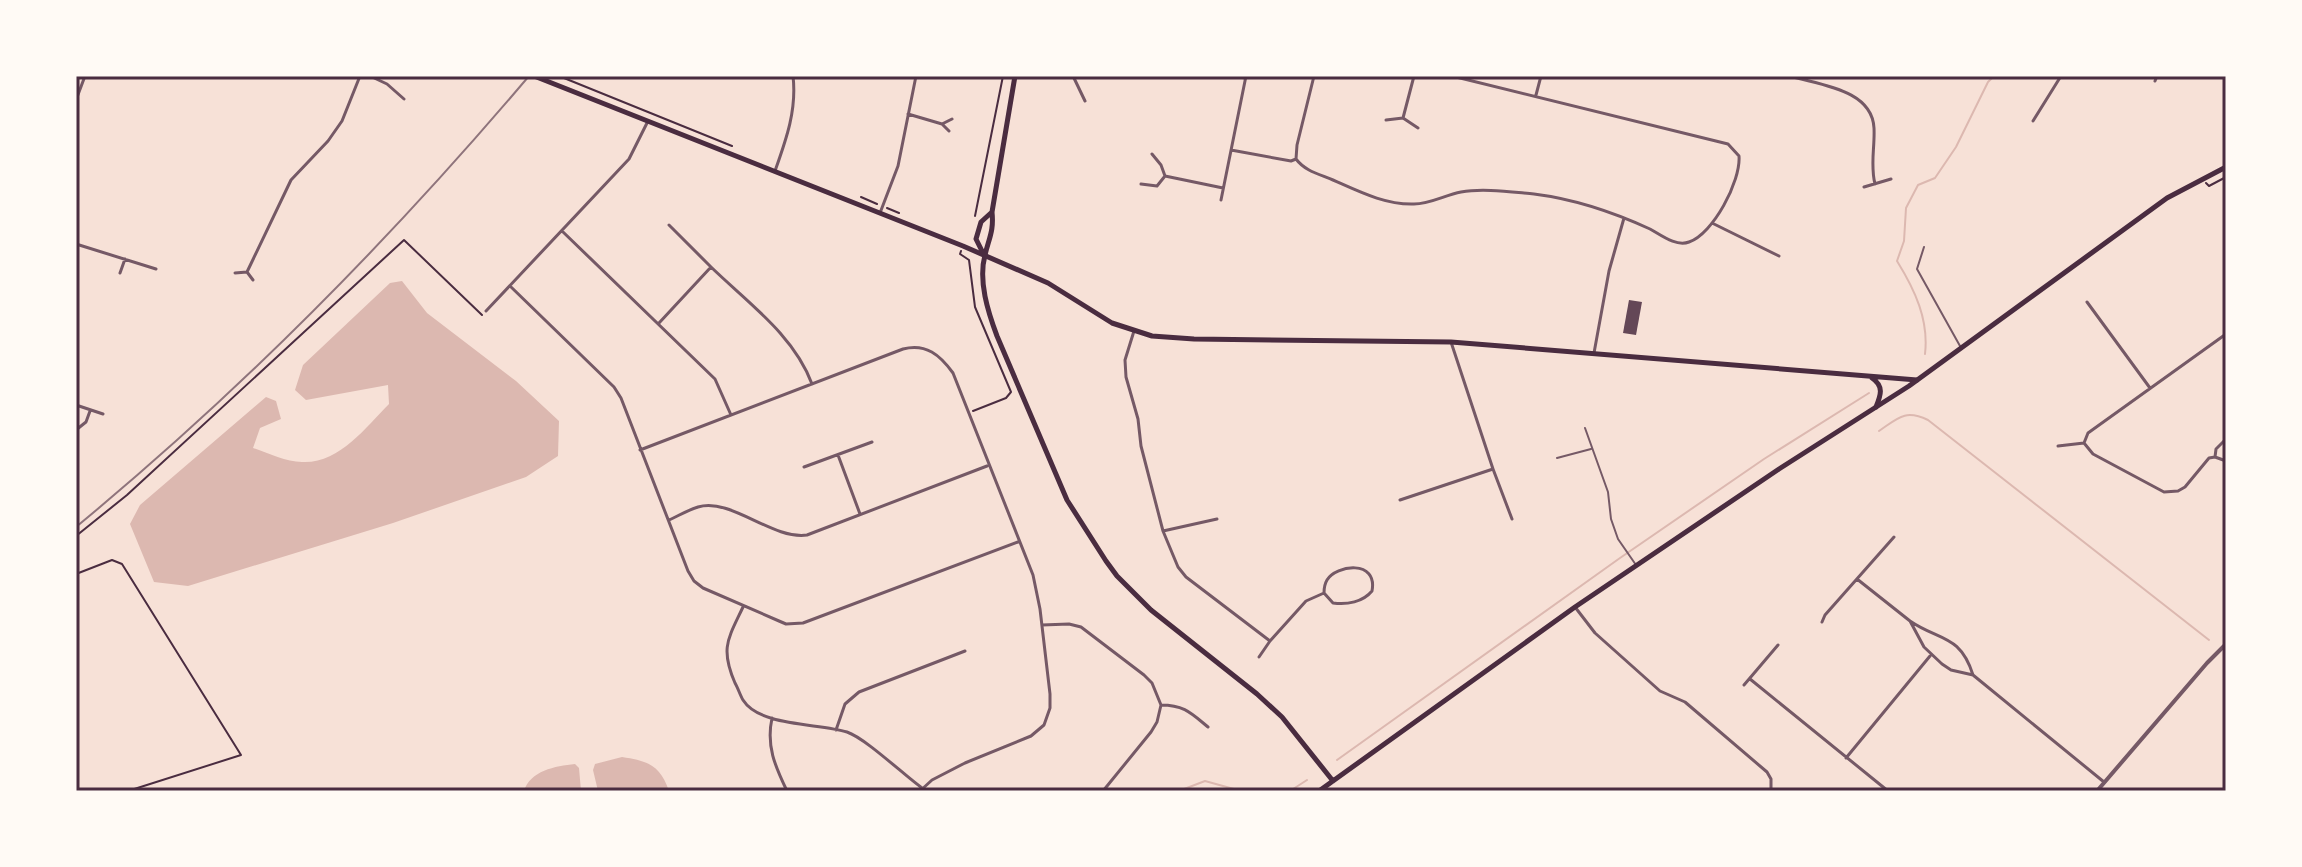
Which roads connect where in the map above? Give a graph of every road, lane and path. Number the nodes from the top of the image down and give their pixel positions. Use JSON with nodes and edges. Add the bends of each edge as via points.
{"nodes":[{"id":1,"x":85,"y":76,"type":"edge"},
{"id":2,"x":360,"y":76,"type":"edge"},
{"id":3,"x":370,"y":76,"type":"edge"},
{"id":4,"x":534,"y":76,"type":"edge"},
{"id":5,"x":559,"y":76,"type":"edge"},
{"id":6,"x":793,"y":76,"type":"edge"},
{"id":7,"x":916,"y":76,"type":"edge"},
{"id":8,"x":1003,"y":76,"type":"edge"},
{"id":9,"x":1015,"y":76,"type":"edge"},
{"id":10,"x":1073,"y":76,"type":"edge"},
{"id":11,"x":1235,"y":76,"type":"edge"},
{"id":12,"x":1314,"y":76,"type":"edge"},
{"id":13,"x":1414,"y":76,"type":"edge"},
{"id":14,"x":1452,"y":76,"type":"edge"},
{"id":15,"x":1541,"y":76,"type":"edge"},
{"id":16,"x":1790,"y":76,"type":"edge"},
{"id":17,"x":2061,"y":76,"type":"edge"},
{"id":18,"x":2157,"y":76,"type":"edge"},
{"id":19,"x":1245,"y":77,"type":"edge"},
{"id":20,"x":2155,"y":81,"type":"dead end"},
{"id":21,"x":1536,"y":95,"type":"junction"},
{"id":22,"x":404,"y":99,"type":"dead end"},
{"id":23,"x":76,"y":100,"type":"edge"},
{"id":24,"x":1085,"y":101,"type":"dead end"},
{"id":25,"x":908,"y":114,"type":"junction"},
{"id":26,"x":1403,"y":118,"type":"junction"},
{"id":27,"x":952,"y":119,"type":"dead end"},
{"id":28,"x":1386,"y":120,"type":"dead end"},
{"id":29,"x":648,"y":121,"type":"junction"},
{"id":30,"x":2033,"y":121,"type":"dead end"},
{"id":31,"x":942,"y":124,"type":"junction"},
{"id":32,"x":1418,"y":128,"type":"dead end"},
{"id":33,"x":949,"y":131,"type":"dead end"},
{"id":34,"x":730,"y":146,"type":"dead end"},
{"id":35,"x":1231,"y":150,"type":"junction"},
{"id":36,"x":1152,"y":154,"type":"dead end"},
{"id":37,"x":1296,"y":159,"type":"junction"},
{"id":38,"x":2226,"y":167,"type":"edge"},
{"id":39,"x":775,"y":171,"type":"junction"},
{"id":40,"x":1165,"y":176,"type":"junction"},
{"id":41,"x":2226,"y":177,"type":"edge"},
{"id":42,"x":1891,"y":179,"type":"dead end"},
{"id":43,"x":1141,"y":184,"type":"dead end"},
{"id":44,"x":1875,"y":184,"type":"junction"},
{"id":45,"x":2209,"y":186,"type":"dead end"},
{"id":46,"x":1864,"y":187,"type":"dead end"},
{"id":47,"x":1223,"y":188,"type":"junction"},
{"id":48,"x":1221,"y":200,"type":"dead end"},
{"id":49,"x":992,"y":212,"type":"junction"},
{"id":50,"x":880,"y":213,"type":"junction"},
{"id":51,"x":1624,"y":218,"type":"junction"},
{"id":52,"x":1712,"y":223,"type":"junction"},
{"id":53,"x":669,"y":225,"type":"dead end"},
{"id":54,"x":974,"y":225,"type":"dead end"},
{"id":55,"x":562,"y":231,"type":"junction"},
{"id":56,"x":76,"y":244,"type":"edge"},
{"id":57,"x":1924,"y":247,"type":"dead end"},
{"id":58,"x":984,"y":256,"type":"junction"},
{"id":59,"x":1779,"y":256,"type":"dead end"},
{"id":60,"x":125,"y":259,"type":"junction"},
{"id":61,"x":711,"y":267,"type":"junction"},
{"id":62,"x":156,"y":269,"type":"dead end"},
{"id":63,"x":247,"y":272,"type":"junction"},
{"id":64,"x":120,"y":273,"type":"dead end"},
{"id":65,"x":235,"y":273,"type":"dead end"},
{"id":66,"x":253,"y":280,"type":"dead end"},
{"id":67,"x":510,"y":286,"type":"junction"},
{"id":68,"x":2087,"y":302,"type":"dead end"},
{"id":69,"x":486,"y":311,"type":"joint"},
{"id":70,"x":659,"y":323,"type":"junction"},
{"id":71,"x":1134,"y":331,"type":"junction"},
{"id":72,"x":2226,"y":334,"type":"edge"},
{"id":73,"x":1451,"y":342,"type":"junction"},
{"id":74,"x":1961,"y":348,"type":"junction"},
{"id":75,"x":1594,"y":353,"type":"junction"},
{"id":76,"x":1869,"y":376,"type":"junction"},
{"id":77,"x":1917,"y":380,"type":"junction"},
{"id":78,"x":812,"y":384,"type":"junction"},
{"id":79,"x":2150,"y":388,"type":"junction"},
{"id":80,"x":1010,"y":395,"type":"dead end"},
{"id":81,"x":76,"y":405,"type":"edge"},
{"id":82,"x":1876,"y":408,"type":"junction"},
{"id":83,"x":90,"y":410,"type":"junction"},
{"id":84,"x":968,"y":413,"type":"junction"},
{"id":85,"x":103,"y":414,"type":"dead end"},
{"id":86,"x":731,"y":415,"type":"junction"},
{"id":87,"x":1585,"y":428,"type":"dead end"},
{"id":88,"x":76,"y":430,"type":"edge"},
{"id":89,"x":2226,"y":439,"type":"edge"},
{"id":90,"x":872,"y":442,"type":"dead end"},
{"id":91,"x":2084,"y":443,"type":"junction"},
{"id":92,"x":2058,"y":446,"type":"dead end"},
{"id":93,"x":1593,"y":449,"type":"junction"},
{"id":94,"x":640,"y":450,"type":"junction"},
{"id":95,"x":838,"y":455,"type":"junction"},
{"id":96,"x":2215,"y":457,"type":"junction"},
{"id":97,"x":1557,"y":458,"type":"dead end"},
{"id":98,"x":2226,"y":461,"type":"edge"},
{"id":99,"x":989,"y":465,"type":"junction"},
{"id":100,"x":804,"y":467,"type":"dead end"},
{"id":101,"x":1493,"y":469,"type":"junction"},
{"id":102,"x":1400,"y":500,"type":"dead end"},
{"id":103,"x":860,"y":514,"type":"junction"},
{"id":104,"x":1217,"y":519,"type":"dead end"},
{"id":105,"x":1512,"y":519,"type":"dead end"},
{"id":106,"x":669,"y":520,"type":"junction"},
{"id":107,"x":1163,"y":531,"type":"junction"},
{"id":108,"x":76,"y":536,"type":"edge"},
{"id":109,"x":1894,"y":537,"type":"dead end"},
{"id":110,"x":1019,"y":542,"type":"junction"},
{"id":111,"x":1636,"y":566,"type":"junction"},
{"id":112,"x":76,"y":574,"type":"edge"},
{"id":113,"x":1857,"y":579,"type":"junction"},
{"id":114,"x":1324,"y":593,"type":"junction"},
{"id":115,"x":743,"y":606,"type":"junction"},
{"id":116,"x":1575,"y":607,"type":"junction"},
{"id":117,"x":1910,"y":621,"type":"junction"},
{"id":118,"x":1822,"y":622,"type":"dead end"},
{"id":119,"x":1042,"y":625,"type":"junction"},
{"id":120,"x":1270,"y":641,"type":"junction"},
{"id":121,"x":2226,"y":644,"type":"edge"},
{"id":122,"x":1778,"y":645,"type":"dead end"},
{"id":123,"x":965,"y":651,"type":"dead end"},
{"id":124,"x":1931,"y":655,"type":"junction"},
{"id":125,"x":1259,"y":657,"type":"dead end"},
{"id":126,"x":1973,"y":675,"type":"junction"},
{"id":127,"x":1750,"y":679,"type":"junction"},
{"id":128,"x":1744,"y":685,"type":"dead end"},
{"id":129,"x":1161,"y":705,"type":"junction"},
{"id":130,"x":772,"y":718,"type":"junction"},
{"id":131,"x":1208,"y":727,"type":"dead end"},
{"id":132,"x":836,"y":730,"type":"junction"},
{"id":133,"x":1846,"y":758,"type":"junction"},
{"id":134,"x":1333,"y":781,"type":"junction"},
{"id":135,"x":2105,"y":783,"type":"junction"},
{"id":136,"x":921,"y":790,"type":"edge"},
{"id":137,"x":128,"y":791,"type":"edge"},
{"id":138,"x":787,"y":791,"type":"edge"},
{"id":139,"x":1103,"y":791,"type":"edge"},
{"id":140,"x":1319,"y":791,"type":"edge"},
{"id":141,"x":1771,"y":791,"type":"edge"},
{"id":142,"x":1888,"y":791,"type":"edge"},
{"id":143,"x":2097,"y":791,"type":"edge"}],
"edges":[{"from":1,"to":23,"type":"street"},
{"from":2,"to":63,"type":"street","via":[[342,121],[291,180]]},
{"from":3,"to":22,"type":"street"},
{"from":4,"to":29,"type":"main road"},
{"from":5,"to":34,"type":"path"},
{"from":6,"to":39,"type":"street","via":[[790,126]]},
{"from":7,"to":25,"type":"street"},
{"from":8,"to":54,"type":"path"},
{"from":9,"to":49,"type":"main road"},
{"from":10,"to":24,"type":"street"},
{"from":11,"to":19,"type":"street"},
{"from":12,"to":37,"type":"street"},
{"from":13,"to":26,"type":"street"},
{"from":14,"to":21,"type":"street"},
{"from":15,"to":21,"type":"street"},
{"from":16,"to":44,"type":"street","via":[[1864,103],[1874,125]]},
{"from":17,"to":30,"type":"street"},
{"from":18,"to":20,"type":"street"},
{"from":19,"to":35,"type":"street"},
{"from":21,"to":52,"type":"street","via":[[1734,148],[1738,171]]},
{"from":25,"to":31,"type":"street"},
{"from":25,"to":50,"type":"street","via":[[898,166]]},
{"from":26,"to":28,"type":"street"},
{"from":26,"to":32,"type":"street"},
{"from":27,"to":31,"type":"street"},
{"from":29,"to":39,"type":"main road"},
{"from":29,"to":55,"type":"street","via":[[629,159]]},
{"from":31,"to":33,"type":"street"},
{"from":35,"to":37,"type":"street"},
{"from":35,"to":47,"type":"street"},
{"from":36,"to":40,"type":"street"},
{"from":37,"to":51,"type":"street","via":[[1306,169],[1397,203],[1481,190],[1558,198]]},
{"from":38,"to":74,"type":"main road","via":[[2167,198]]},
{"from":39,"to":50,"type":"main road"},
{"from":40,"to":43,"type":"street","via":[[1157,186]]},
{"from":40,"to":47,"type":"street"},
{"from":41,"to":45,"type":"path"},
{"from":42,"to":44,"type":"street"},
{"from":44,"to":46,"type":"street"},
{"from":47,"to":48,"type":"street"},
{"from":49,"to":58,"type":"main road","via":[[991,241]]},
{"from":49,"to":58,"type":"main road","via":[[981,222],[976,239]]},
{"from":50,"to":58,"type":"main road"},
{"from":51,"to":52,"type":"street","via":[[1679,243],[1692,241]]},
{"from":51,"to":75,"type":"street"},
{"from":52,"to":59,"type":"street"},
{"from":53,"to":61,"type":"street"},
{"from":55,"to":67,"type":"street"},
{"from":55,"to":70,"type":"street"},
{"from":56,"to":60,"type":"street"},
{"from":57,"to":74,"type":"lane","via":[[1917,269]]},
{"from":58,"to":71,"type":"main road","via":[[1048,283]]},
{"from":58,"to":134,"type":"main road","via":[[989,315],[1067,500],[1091,541],[1151,610],[1282,717]]},
{"from":60,"to":62,"type":"street"},
{"from":60,"to":64,"type":"street"},
{"from":61,"to":70,"type":"street"},
{"from":61,"to":78,"type":"street","via":[[786,340]]},
{"from":63,"to":65,"type":"street"},
{"from":63,"to":66,"type":"street"},
{"from":67,"to":69,"type":"street"},
{"from":67,"to":94,"type":"street","via":[[614,387]]},
{"from":68,"to":79,"type":"street"},
{"from":69,"to":108,"type":"path","via":[[481,316],[404,240]]},
{"from":70,"to":86,"type":"street","via":[[715,379]]},
{"from":71,"to":73,"type":"main road","via":[[1173,339]]},
{"from":71,"to":107,"type":"street","via":[[1126,377]]},
{"from":72,"to":79,"type":"street"},
{"from":73,"to":75,"type":"main road"},
{"from":73,"to":101,"type":"street"},
{"from":74,"to":77,"type":"main road"},
{"from":75,"to":76,"type":"main road"},
{"from":76,"to":77,"type":"main road"},
{"from":76,"to":82,"type":"main road","via":[[1881,390]]},
{"from":77,"to":82,"type":"main road"},
{"from":78,"to":84,"type":"street","via":[[921,347],[946,363]]},
{"from":78,"to":86,"type":"street"},
{"from":79,"to":91,"type":"street","via":[[2088,433]]},
{"from":80,"to":84,"type":"path"},
{"from":81,"to":83,"type":"street"},
{"from":82,"to":111,"type":"main road"},
{"from":83,"to":85,"type":"street"},
{"from":83,"to":88,"type":"street"},
{"from":84,"to":99,"type":"street"},
{"from":86,"to":94,"type":"street"},
{"from":87,"to":93,"type":"lane"},
{"from":89,"to":96,"type":"street"},
{"from":90,"to":95,"type":"street"},
{"from":91,"to":92,"type":"street"},
{"from":91,"to":96,"type":"street","via":[[2093,454],[2171,493],[2185,487]]},
{"from":93,"to":97,"type":"lane"},
{"from":93,"to":111,"type":"lane","via":[[1618,539]]},
{"from":94,"to":106,"type":"street"},
{"from":95,"to":100,"type":"street"},
{"from":95,"to":103,"type":"street"},
{"from":96,"to":98,"type":"street"},
{"from":99,"to":103,"type":"street"},
{"from":99,"to":110,"type":"street"},
{"from":101,"to":102,"type":"street"},
{"from":101,"to":105,"type":"street"},
{"from":103,"to":106,"type":"street","via":[[800,536],[717,506],[698,507]]},
{"from":104,"to":107,"type":"street"},
{"from":106,"to":115,"type":"street","via":[[694,581]]},
{"from":107,"to":120,"type":"street","via":[[1186,577]]},
{"from":109,"to":113,"type":"street"},
{"from":110,"to":115,"type":"street","via":[[803,623],[786,624]]},
{"from":110,"to":119,"type":"street","via":[[1033,575]]},
{"from":111,"to":116,"type":"main road"},
{"from":112,"to":137,"type":"path","via":[[112,560],[122,564],[241,755]]},
{"from":113,"to":117,"type":"street"},
{"from":113,"to":118,"type":"street"},
{"from":114,"to":114,"type":"street","via":[[1330,576],[1342,571],[1362,569],[1372,578],[1372,591],[1363,599],[1343,605]]},
{"from":114,"to":120,"type":"street","via":[[1306,601]]},
{"from":115,"to":130,"type":"street","via":[[727,643],[727,663],[744,701]]},
{"from":116,"to":134,"type":"main road"},
{"from":116,"to":141,"type":"street","via":[[1595,633],[1660,691],[1685,702],[1767,772]]},
{"from":117,"to":124,"type":"street"},
{"from":117,"to":126,"type":"street","via":[[1952,642],[1967,658]]},
{"from":119,"to":129,"type":"street","via":[[1069,624],[1090,632],[1152,683]]},
{"from":119,"to":136,"type":"street","via":[[1050,694],[1044,725]]},
{"from":120,"to":125,"type":"street"},
{"from":121,"to":135,"type":"street"},
{"from":122,"to":127,"type":"street"},
{"from":123,"to":132,"type":"street","via":[[859,692],[845,704]]},
{"from":124,"to":126,"type":"street","via":[[1951,670]]},
{"from":124,"to":133,"type":"street"},
{"from":126,"to":135,"type":"street"},
{"from":127,"to":128,"type":"street"},
{"from":127,"to":133,"type":"street"},
{"from":129,"to":131,"type":"street","via":[[1180,706]]},
{"from":129,"to":139,"type":"street","via":[[1151,732]]},
{"from":130,"to":132,"type":"street"},
{"from":130,"to":138,"type":"street","via":[[770,750]]},
{"from":132,"to":136,"type":"street","via":[[857,737]]},
{"from":133,"to":142,"type":"street"},
{"from":134,"to":140,"type":"main road"},
{"from":135,"to":143,"type":"street"}]}
